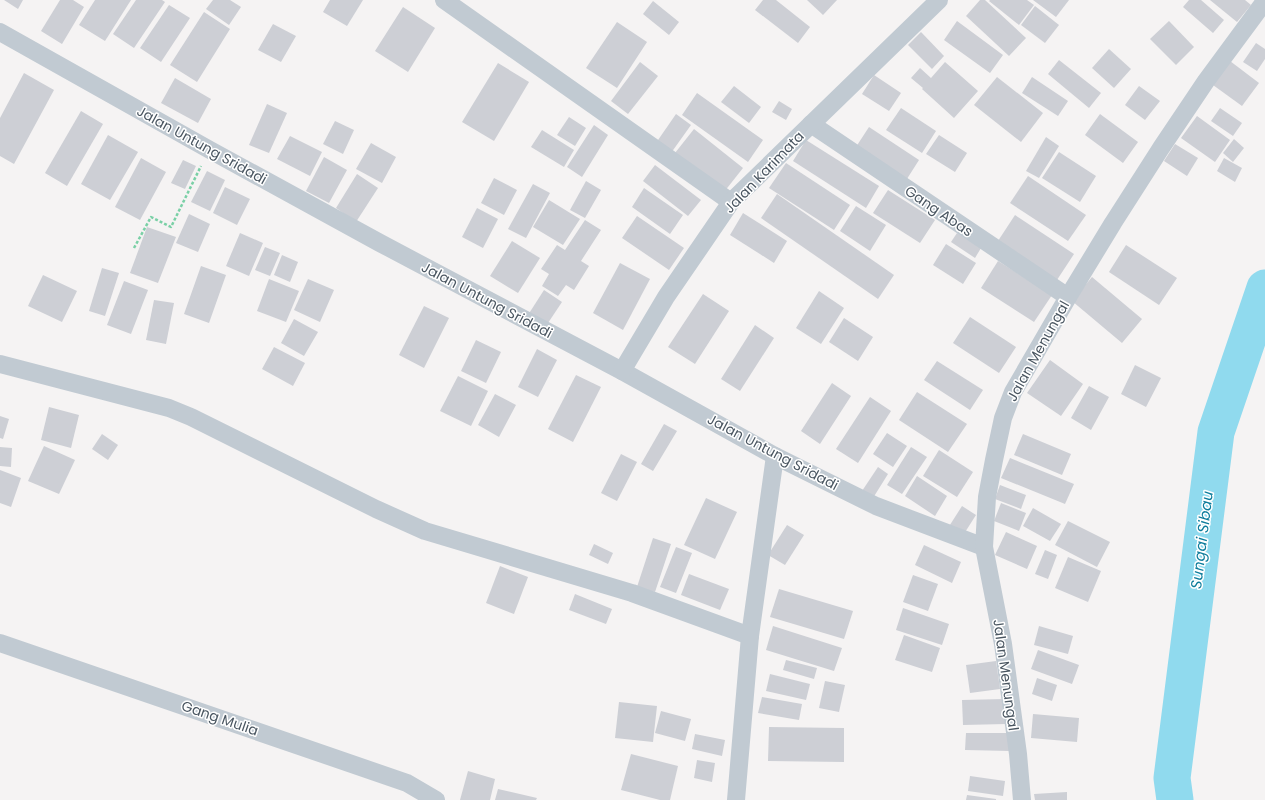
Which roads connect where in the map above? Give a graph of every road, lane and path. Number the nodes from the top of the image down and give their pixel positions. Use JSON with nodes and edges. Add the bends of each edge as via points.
{"nodes":[{"id":1,"x":444,"y":0,"type":"edge"},
{"id":2,"x":939,"y":0,"type":"edge"},
{"id":3,"x":1265,"y":1,"type":"edge"},
{"id":4,"x":0,"y":32,"type":"edge"},
{"id":5,"x":811,"y":124,"type":"junction"},
{"id":6,"x":210,"y":150,"type":"junction"},
{"id":7,"x":731,"y":202,"type":"junction"},
{"id":8,"x":134,"y":248,"type":"dead end"},
{"id":9,"x":1068,"y":297,"type":"junction"},
{"id":10,"x":0,"y":364,"type":"edge"},
{"id":11,"x":622,"y":371,"type":"junction"},
{"id":12,"x":775,"y":456,"type":"junction"},
{"id":13,"x":984,"y":547,"type":"junction"},
{"id":14,"x":750,"y":636,"type":"junction"},
{"id":15,"x":0,"y":643,"type":"edge"},
{"id":16,"x":436,"y":800,"type":"edge"},
{"id":17,"x":736,"y":800,"type":"edge"},
{"id":18,"x":1022,"y":800,"type":"edge"}],
"edges":[{"from":1,"to":7,"type":"street"},
{"from":2,"to":5,"type":"street","name":"Jalan Karimata"},
{"from":3,"to":9,"type":"street","name":"Jalan Menungal","via":[[1206,81],[1157,154]]},
{"from":4,"to":6,"type":"street","name":"Jalan Untung Sridadi"},
{"from":5,"to":7,"type":"street","name":"Jalan Karimata"},
{"from":5,"to":9,"type":"street","name":"Gang Abas"},
{"from":6,"to":8,"type":"path","via":[[171,227],[151,217]]},
{"from":6,"to":11,"type":"street","name":"Jalan Untung Sridadi"},
{"from":7,"to":11,"type":"street","name":"Jalan Karimata","via":[[666,297]]},
{"from":9,"to":13,"type":"street","name":"Jalan Menungal","via":[[1013,392],[1003,418],[987,497]]},
{"from":10,"to":14,"type":"street","via":[[169,408],[425,531],[632,593]]},
{"from":11,"to":12,"type":"street","name":"Jalan Untung Sridadi"},
{"from":12,"to":13,"type":"street","name":"Jalan Untung Sridadi","via":[[876,506]]},
{"from":12,"to":14,"type":"street"},
{"from":13,"to":18,"type":"street","name":"Jalan Menungal","via":[[1003,644]]},
{"from":14,"to":17,"type":"street"},
{"from":15,"to":16,"type":"street","name":"Gang Mulia","via":[[407,783]]}]}
